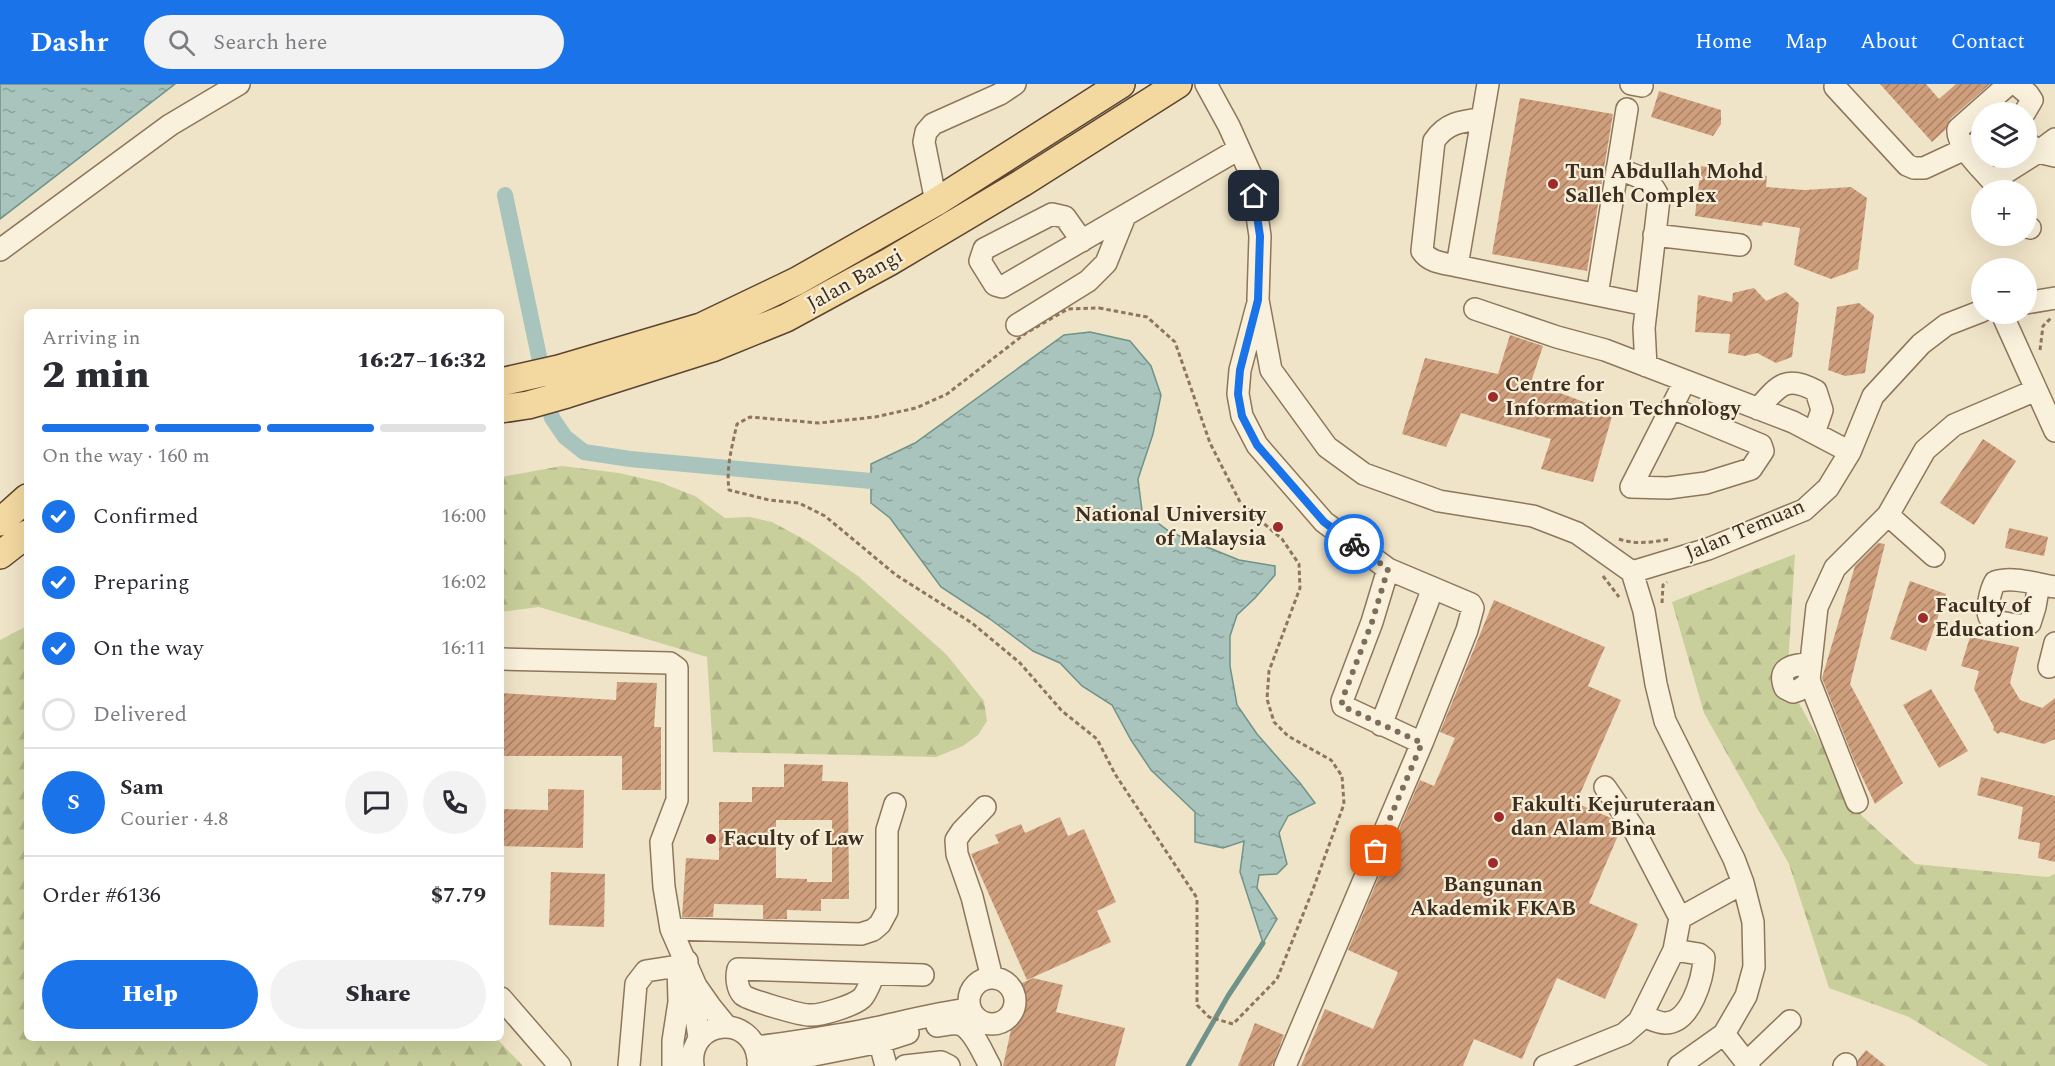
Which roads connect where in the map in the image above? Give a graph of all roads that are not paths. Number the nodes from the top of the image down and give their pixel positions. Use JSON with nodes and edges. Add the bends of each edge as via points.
{"nodes":[{"id":1,"x":239,"y":84,"type":"edge"},
{"id":2,"x":1121,"y":84,"type":"edge"},
{"id":3,"x":1178,"y":84,"type":"edge"},
{"id":4,"x":1206,"y":84,"type":"edge"},
{"id":5,"x":1488,"y":84,"type":"edge"},
{"id":6,"x":2009,"y":84,"type":"edge"},
{"id":7,"x":2016,"y":84,"type":"edge"},
{"id":8,"x":1004,"y":87,"type":"edge"},
{"id":9,"x":1835,"y":87,"type":"dead end"},
{"id":10,"x":1989,"y":102,"type":"edge"},
{"id":11,"x":2031,"y":102,"type":"edge"},
{"id":12,"x":1627,"y":109,"type":"dead end"},
{"id":13,"x":1971,"y":118,"type":"edge"},
{"id":14,"x":1482,"y":119,"type":"junction"},
{"id":15,"x":1971,"y":144,"type":"edge"},
{"id":16,"x":1971,"y":146,"type":"edge"},
{"id":17,"x":2044,"y":147,"type":"edge"},
{"id":18,"x":1239,"y":149,"type":"junction"},
{"id":19,"x":1617,"y":169,"type":"junction"},
{"id":20,"x":2001,"y":180,"type":"edge"},
{"id":21,"x":936,"y":202,"type":"junction"},
{"id":22,"x":1125,"y":216,"type":"junction"},
{"id":23,"x":1654,"y":235,"type":"junction"},
{"id":24,"x":1082,"y":241,"type":"dead end"},
{"id":25,"x":1740,"y":245,"type":"dead end"},
{"id":26,"x":0,"y":250,"type":"edge"},
{"id":27,"x":1457,"y":266,"type":"junction"},
{"id":28,"x":1597,"y":295,"type":"junction"},
{"id":29,"x":2055,"y":298,"type":"edge"},
{"id":30,"x":1258,"y":300,"type":"junction"},
{"id":31,"x":2037,"y":301,"type":"edge"},
{"id":32,"x":1646,"y":305,"type":"junction"},
{"id":33,"x":1475,"y":309,"type":"dead end"},
{"id":34,"x":1971,"y":315,"type":"edge"},
{"id":35,"x":2006,"y":324,"type":"edge"},
{"id":36,"x":1017,"y":325,"type":"dead end"},
{"id":37,"x":1646,"y":366,"type":"junction"},
{"id":38,"x":513,"y":380,"type":"edge"},
{"id":39,"x":563,"y":381,"type":"junction"},
{"id":40,"x":1685,"y":381,"type":"junction"},
{"id":41,"x":2036,"y":390,"type":"junction"},
{"id":42,"x":1672,"y":408,"type":"junction"},
{"id":43,"x":504,"y":409,"type":"edge"},
{"id":44,"x":1758,"y":409,"type":"junction"},
{"id":45,"x":2055,"y":431,"type":"edge"},
{"id":46,"x":1814,"y":433,"type":"junction"},
{"id":47,"x":1850,"y":452,"type":"junction"},
{"id":48,"x":24,"y":501,"type":"edge"},
{"id":49,"x":1888,"y":515,"type":"junction"},
{"id":50,"x":0,"y":522,"type":"edge"},
{"id":51,"x":24,"y":536,"type":"edge"},
{"id":52,"x":0,"y":555,"type":"edge"},
{"id":53,"x":1934,"y":556,"type":"dead end"},
{"id":54,"x":1388,"y":569,"type":"junction"},
{"id":55,"x":1632,"y":572,"type":"junction"},
{"id":56,"x":1433,"y":588,"type":"junction"},
{"id":57,"x":2055,"y":643,"type":"edge"},
{"id":58,"x":504,"y":660,"type":"edge"},
{"id":59,"x":2049,"y":667,"type":"dead end"},
{"id":60,"x":1381,"y":725,"type":"junction"},
{"id":61,"x":1422,"y":743,"type":"junction"},
{"id":62,"x":1605,"y":787,"type":"dead end"},
{"id":63,"x":1857,"y":802,"type":"dead end"},
{"id":64,"x":895,"y":804,"type":"dead end"},
{"id":65,"x":985,"y":807,"type":"dead end"},
{"id":66,"x":1743,"y":884,"type":"junction"},
{"id":67,"x":1680,"y":918,"type":"junction"},
{"id":68,"x":671,"y":928,"type":"junction"},
{"id":69,"x":1674,"y":950,"type":"junction"},
{"id":70,"x":682,"y":963,"type":"junction"},
{"id":71,"x":874,"y":974,"type":"junction"},
{"id":72,"x":923,"y":975,"type":"dead end"},
{"id":73,"x":992,"y":978,"type":"junction"},
{"id":74,"x":696,"y":986,"type":"junction"},
{"id":75,"x":504,"y":1001,"type":"edge"},
{"id":76,"x":970,"y":1009,"type":"junction"},
{"id":77,"x":810,"y":1015,"type":"junction"},
{"id":78,"x":1642,"y":1016,"type":"junction"},
{"id":79,"x":936,"y":1019,"type":"junction"},
{"id":80,"x":1790,"y":1021,"type":"dead end"},
{"id":81,"x":992,"y":1024,"type":"junction"},
{"id":82,"x":727,"y":1027,"type":"junction"},
{"id":83,"x":1724,"y":1034,"type":"junction"},
{"id":84,"x":878,"y":1035,"type":"junction"},
{"id":85,"x":699,"y":1038,"type":"junction"},
{"id":86,"x":813,"y":1047,"type":"junction"},
{"id":87,"x":757,"y":1058,"type":"edge"},
{"id":88,"x":1748,"y":1065,"type":"edge"},
{"id":89,"x":560,"y":1066,"type":"edge"},
{"id":90,"x":629,"y":1066,"type":"edge"},
{"id":91,"x":673,"y":1066,"type":"edge"},
{"id":92,"x":693,"y":1066,"type":"edge"},
{"id":93,"x":886,"y":1066,"type":"edge"},
{"id":94,"x":905,"y":1066,"type":"edge"},
{"id":95,"x":949,"y":1066,"type":"edge"},
{"id":96,"x":990,"y":1066,"type":"edge"},
{"id":97,"x":1284,"y":1066,"type":"edge"},
{"id":98,"x":1545,"y":1066,"type":"edge"},
{"id":99,"x":1679,"y":1066,"type":"edge"}],
"edges":[{"from":1,"to":26,"type":"street","via":[[170,125]]},
{"from":2,"to":21,"type":"main road","name":"Jalan Bangi"},
{"from":3,"to":39,"type":"main road","name":"Jalan Bangi","via":[[1022,183],[786,318],[712,348]]},
{"from":4,"to":18,"type":"street"},
{"from":5,"to":14,"type":"street"},
{"from":6,"to":10,"type":"street"},
{"from":7,"to":11,"type":"street"},
{"from":8,"to":21,"type":"street","via":[[933,124],[926,132],[924,142]]},
{"from":9,"to":16,"type":"street","via":[[1907,165],[1924,168]]},
{"from":12,"to":19,"type":"street"},
{"from":13,"to":15,"type":"street","via":[[1957,133]]},
{"from":14,"to":27,"type":"street"},
{"from":14,"to":27,"type":"street","via":[[1449,125],[1434,141],[1422,251],[1433,261]]},
{"from":17,"to":20,"type":"street"},
{"from":18,"to":22,"type":"street"},
{"from":18,"to":30,"type":"street","via":[[1251,175],[1260,236]]},
{"from":19,"to":23,"type":"street","via":[[1640,177],[1657,192]]},
{"from":19,"to":28,"type":"street"},
{"from":21,"to":39,"type":"main road","name":"Jalan Bangi","via":[[797,281],[701,327]]},
{"from":22,"to":24,"type":"street"},
{"from":22,"to":36,"type":"street","via":[[1106,263],[1088,281]]},
{"from":23,"to":25,"type":"street"},
{"from":23,"to":32,"type":"street"},
{"from":27,"to":28,"type":"street"},
{"from":28,"to":32,"type":"street"},
{"from":29,"to":31,"type":"street"},
{"from":30,"to":54,"type":"street","via":[[1240,370],[1238,394],[1242,416],[1257,445],[1324,522]]},
{"from":30,"to":55,"type":"street","via":[[1271,370],[1327,447],[1364,474],[1439,501],[1533,516],[1577,533]]},
{"from":32,"to":37,"type":"street"},
{"from":33,"to":37,"type":"street"},
{"from":34,"to":47,"type":"street","name":"Jalan Temuan","via":[[1947,325],[1921,344],[1873,396]]},
{"from":35,"to":41,"type":"street"},
{"from":37,"to":40,"type":"street"},
{"from":38,"to":39,"type":"main road","name":"Jalan Bangi"},
{"from":39,"to":43,"type":"main road","name":"Jalan Bangi","via":[[528,405]]},
{"from":40,"to":42,"type":"street"},
{"from":40,"to":44,"type":"street"},
{"from":41,"to":45,"type":"street"},
{"from":41,"to":49,"type":"street","via":[[1954,425],[1925,450]]},
{"from":42,"to":42,"type":"street","via":[[1631,487],[1706,483],[1750,469],[1763,451],[1761,445]]},
{"from":44,"to":46,"type":"street"},
{"from":44,"to":46,"type":"street","via":[[1782,385],[1800,382],[1816,390],[1822,410]]},
{"from":46,"to":47,"type":"street"},
{"from":47,"to":55,"type":"street","name":"Jalan Temuan","via":[[1828,488],[1804,510],[1708,549]]},
{"from":48,"to":50,"type":"main road"},
{"from":49,"to":53,"type":"street"},
{"from":49,"to":63,"type":"street","via":[[1835,568],[1817,607],[1810,673]]},
{"from":51,"to":52,"type":"main road"},
{"from":54,"to":56,"type":"street"},
{"from":54,"to":60,"type":"street","via":[[1342,700],[1346,709]]},
{"from":55,"to":66,"type":"street","via":[[1644,611],[1665,721]]},
{"from":56,"to":60,"type":"street"},
{"from":56,"to":61,"type":"street","via":[[1471,604],[1472,613]]},
{"from":57,"to":59,"type":"street"},
{"from":58,"to":68,"type":"street","via":[[670,663],[677,668],[677,800],[660,842]]},
{"from":60,"to":61,"type":"street"},
{"from":61,"to":97,"type":"street"},
{"from":62,"to":67,"type":"street","via":[[1632,826]]},
{"from":64,"to":68,"type":"street","via":[[887,830],[887,911],[873,930],[861,934]]},
{"from":65,"to":73,"type":"street","via":[[956,840]]},
{"from":66,"to":67,"type":"street"},
{"from":66,"to":83,"type":"street","via":[[1753,922],[1754,967],[1746,996]]},
{"from":67,"to":69,"type":"street"},
{"from":68,"to":70,"type":"street"},
{"from":69,"to":78,"type":"street"},
{"from":69,"to":78,"type":"street","via":[[1704,958],[1689,1009],[1665,1023]]},
{"from":70,"to":74,"type":"street"},
{"from":70,"to":90,"type":"street","via":[[646,971],[636,984]]},
{"from":70,"to":91,"type":"street"},
{"from":71,"to":72,"type":"street"},
{"from":71,"to":77,"type":"street","via":[[863,998],[846,1007]]},
{"from":71,"to":77,"type":"street","via":[[738,969],[737,984],[743,995]]},
{"from":73,"to":76,"type":"street","via":[[973,987]]},
{"from":73,"to":81,"type":"street","via":[[1004,981],[1012,989],[1015,1001],[1004,1021]]},
{"from":74,"to":82,"type":"street"},
{"from":74,"to":85,"type":"street"},
{"from":75,"to":89,"type":"street"},
{"from":76,"to":79,"type":"street"},
{"from":76,"to":81,"type":"street","via":[[979,1020]]},
{"from":77,"to":86,"type":"street"},
{"from":78,"to":98,"type":"street","via":[[1624,1034]]},
{"from":79,"to":84,"type":"street"},
{"from":79,"to":96,"type":"street","via":[[963,1026]]},
{"from":80,"to":88,"type":"street"},
{"from":81,"to":96,"type":"street"},
{"from":82,"to":85,"type":"street"},
{"from":82,"to":87,"type":"street","via":[[745,1034]]},
{"from":83,"to":88,"type":"street"},
{"from":83,"to":99,"type":"street"},
{"from":84,"to":86,"type":"street"},
{"from":84,"to":93,"type":"street"},
{"from":85,"to":92,"type":"street"},
{"from":86,"to":87,"type":"street"},
{"from":94,"to":95,"type":"street","via":[[941,1062]]}]}
